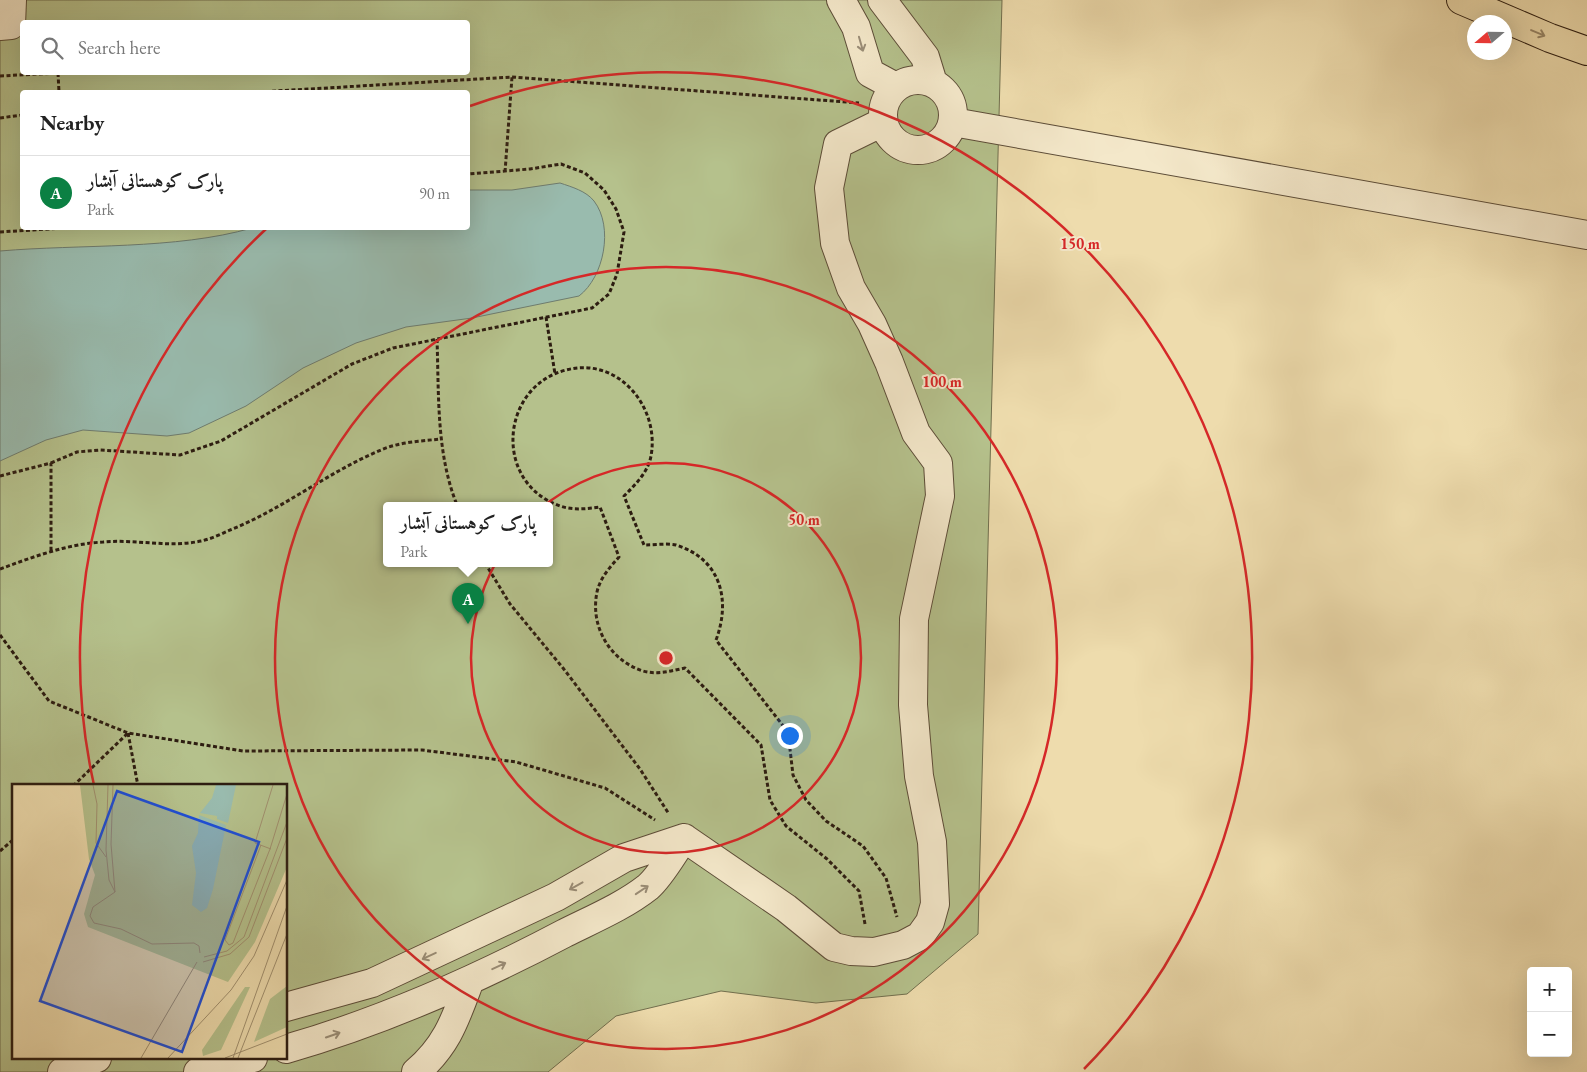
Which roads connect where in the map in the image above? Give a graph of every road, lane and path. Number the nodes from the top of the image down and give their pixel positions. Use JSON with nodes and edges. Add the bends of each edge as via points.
{"nodes":[{"id":1,"x":12,"y":0,"type":"edge"},
{"id":2,"x":841,"y":0,"type":"edge"},
{"id":3,"x":882,"y":0,"type":"edge"},
{"id":4,"x":1461,"y":0,"type":"edge"},
{"id":5,"x":0,"y":26,"type":"edge"},
{"id":6,"x":1587,"y":51,"type":"edge"},
{"id":7,"x":20,"y":75,"type":"edge"},
{"id":8,"x":58,"y":75,"type":"edge"},
{"id":9,"x":0,"y":76,"type":"edge"},
{"id":10,"x":512,"y":77,"type":"junction"},
{"id":11,"x":933,"y":83,"type":"junction"},
{"id":12,"x":59,"y":90,"type":"edge"},
{"id":13,"x":292,"y":90,"type":"edge"},
{"id":14,"x":887,"y":105,"type":"junction"},
{"id":15,"x":20,"y":115,"type":"edge"},
{"id":16,"x":0,"y":118,"type":"edge"},
{"id":17,"x":953,"y":122,"type":"junction"},
{"id":18,"x":505,"y":172,"type":"junction"},
{"id":19,"x":470,"y":174,"type":"edge"},
{"id":20,"x":32,"y":230,"type":"edge"},
{"id":21,"x":0,"y":232,"type":"edge"},
{"id":22,"x":1587,"y":235,"type":"edge"},
{"id":23,"x":546,"y":317,"type":"junction"},
{"id":24,"x":437,"y":339,"type":"junction"},
{"id":25,"x":555,"y":374,"type":"junction"},
{"id":26,"x":440,"y":439,"type":"junction"},
{"id":27,"x":50,"y":463,"type":"junction"},
{"id":28,"x":0,"y":476,"type":"edge"},
{"id":29,"x":456,"y":502,"type":"edge"},
{"id":30,"x":551,"y":502,"type":"edge"},
{"id":31,"x":553,"y":503,"type":"edge"},
{"id":32,"x":51,"y":551,"type":"junction"},
{"id":33,"x":487,"y":567,"type":"edge"},
{"id":34,"x":0,"y":569,"type":"edge"},
{"id":35,"x":0,"y":635,"type":"edge"},
{"id":36,"x":128,"y":733,"type":"junction"},
{"id":37,"x":75,"y":784,"type":"edge"},
{"id":38,"x":138,"y":784,"type":"edge"},
{"id":39,"x":684,"y":838,"type":"junction"},
{"id":40,"x":12,"y":841,"type":"edge"},
{"id":41,"x":0,"y":851,"type":"edge"},
{"id":42,"x":903,"y":945,"type":"junction"},
{"id":43,"x":874,"y":952,"type":"junction"},
{"id":44,"x":470,"y":980,"type":"junction"},
{"id":45,"x":372,"y":983,"type":"junction"},
{"id":46,"x":288,"y":1006,"type":"edge"},
{"id":47,"x":385,"y":1016,"type":"junction"},
{"id":48,"x":288,"y":1048,"type":"edge"},
{"id":49,"x":92,"y":1060,"type":"edge"},
{"id":50,"x":245,"y":1060,"type":"edge"},
{"id":51,"x":62,"y":1072,"type":"edge"},
{"id":52,"x":198,"y":1072,"type":"edge"},
{"id":53,"x":416,"y":1072,"type":"edge"}],
"edges":[{"from":1,"to":5,"type":"lane","via":[[11,25]]},
{"from":2,"to":14,"type":"lane","one_way":true,"via":[[856,27],[870,73]]},
{"from":3,"to":11,"type":"lane","via":[[925,56]]},
{"from":4,"to":6,"type":"highway","one_way":true},
{"from":7,"to":9,"type":"path"},
{"from":8,"to":12,"type":"path"},
{"from":10,"to":13,"type":"path"},
{"from":10,"to":14,"type":"path"},
{"from":10,"to":18,"type":"path"},
{"from":11,"to":14,"type":"lane","via":[[914,80]]},
{"from":11,"to":17,"type":"lane","via":[[949,99]]},
{"from":14,"to":17,"type":"lane","via":[[887,133],[906,149],[930,149],[949,134]]},
{"from":14,"to":42,"type":"lane","via":[[838,144],[829,188],[835,243],[851,288],[886,354],[916,433],[938,463],[940,496],[914,619],[912,705],[919,776],[932,842],[935,904],[930,922],[920,936]]},
{"from":15,"to":16,"type":"path"},
{"from":17,"to":22,"type":"lane"},
{"from":18,"to":19,"type":"path"},
{"from":18,"to":23,"type":"path","via":[[561,164],[585,173],[604,190],[616,209],[624,232],[617,274],[609,294],[592,308]]},
{"from":20,"to":21,"type":"path"},
{"from":23,"to":24,"type":"path"},
{"from":23,"to":25,"type":"path"},
{"from":24,"to":26,"type":"path"},
{"from":24,"to":27,"type":"path","via":[[393,348],[352,364],[221,441],[180,455],[100,450],[77,452]]},
{"from":25,"to":30,"type":"path","via":[[546,377],[529,392],[517,411],[512,433],[514,455],[522,476],[536,493]]},
{"from":25,"to":42,"type":"path","via":[[567,369],[591,368],[614,375],[634,390],[647,410],[653,433],[651,457],[641,479],[624,496],[644,545],[674,545],[692,552],[708,565],[724,601],[723,622],[716,640],[788,732],[793,775],[806,800],[826,820],[863,846],[886,878]]},
{"from":26,"to":29,"type":"path"},
{"from":26,"to":32,"type":"path","via":[[382,449],[248,523],[202,541],[155,545],[103,542]]},
{"from":27,"to":28,"type":"path"},
{"from":27,"to":32,"type":"path"},
{"from":31,"to":43,"type":"path","via":[[578,510],[600,508],[619,557],[605,572],[597,591],[595,611],[599,632],[610,649],[625,663],[644,671],[665,672],[684,668],[761,745],[770,800],[786,826],[828,859],[859,891],[864,924]]},
{"from":32,"to":34,"type":"path"},
{"from":33,"to":39,"type":"path","via":[[510,604],[640,769]]},
{"from":35,"to":36,"type":"path","via":[[49,701]]},
{"from":36,"to":37,"type":"path"},
{"from":36,"to":38,"type":"path"},
{"from":36,"to":39,"type":"path","via":[[243,751],[422,750],[516,762],[605,788]]},
{"from":39,"to":43,"type":"lane","via":[[786,908],[834,947]]},
{"from":44,"to":39,"type":"lane","one_way":true,"via":[[613,909],[649,886]]},
{"from":39,"to":45,"type":"lane","one_way":true,"via":[[624,858],[556,896]]},
{"from":40,"to":41,"type":"path"},
{"from":42,"to":43,"type":"lane"},
{"from":44,"to":47,"type":"lane","via":[[420,1004]]},
{"from":44,"to":53,"type":"lane","via":[[450,1033],[439,1050]]},
{"from":45,"to":46,"type":"lane"},
{"from":45,"to":47,"type":"lane"},
{"from":48,"to":47,"type":"lane","one_way":true},
{"from":49,"to":51,"type":"lane"},
{"from":50,"to":52,"type":"lane"}]}
